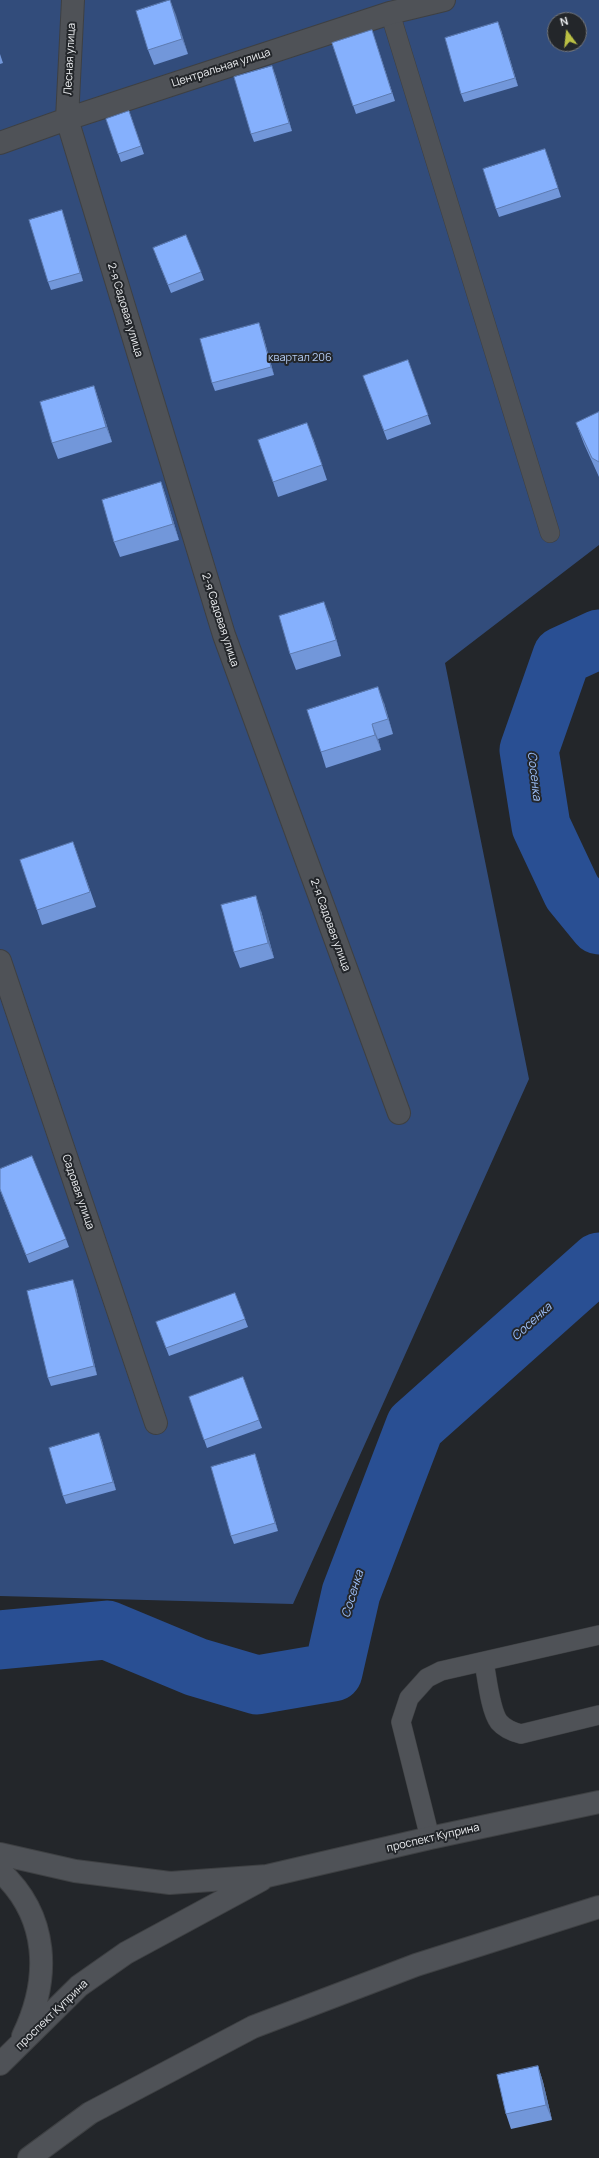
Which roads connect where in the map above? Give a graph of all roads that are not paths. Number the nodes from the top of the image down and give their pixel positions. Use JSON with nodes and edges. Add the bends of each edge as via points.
{"nodes":[{"id":1,"x":74,"y":0,"type":"edge"},
{"id":2,"x":444,"y":0,"type":"edge"},
{"id":3,"x":390,"y":13,"type":"junction"},
{"id":4,"x":67,"y":119,"type":"junction"},
{"id":5,"x":0,"y":143,"type":"edge"},
{"id":6,"x":550,"y":533,"type":"dead end"},
{"id":7,"x":0,"y":961,"type":"edge"},
{"id":8,"x":399,"y":1113,"type":"dead end"},
{"id":9,"x":156,"y":1423,"type":"dead end"},
{"id":10,"x":599,"y":1635,"type":"edge"},
{"id":11,"x":484,"y":1662,"type":"junction"},
{"id":12,"x":599,"y":1715,"type":"edge"},
{"id":13,"x":599,"y":1802,"type":"edge"},
{"id":14,"x":430,"y":1838,"type":"junction"},
{"id":15,"x":0,"y":1854,"type":"edge"},
{"id":16,"x":0,"y":1870,"type":"edge"},
{"id":17,"x":267,"y":1876,"type":"junction"},
{"id":18,"x":599,"y":1907,"type":"edge"},
{"id":19,"x":2,"y":2063,"type":"edge"},
{"id":20,"x":29,"y":2158,"type":"edge"}],
"edges":[{"from":1,"to":4,"type":"street","name":"Лесная улица"},
{"from":2,"to":3,"type":"street","name":"Центральная улица"},
{"from":3,"to":4,"type":"street","name":"Центральная улица"},
{"from":3,"to":6,"type":"lane"},
{"from":4,"to":5,"type":"street","name":"Центральная улица"},
{"from":4,"to":8,"type":"street","name":"2-я Садовая улица","via":[[224,635]]},
{"from":7,"to":9,"type":"street","name":"Садовая улица"},
{"from":10,"to":11,"type":"lane"},
{"from":11,"to":12,"type":"lane","via":[[492,1704],[499,1722],[509,1730],[521,1734]]},
{"from":11,"to":14,"type":"lane","via":[[441,1671],[427,1678],[409,1698],[401,1722]]},
{"from":13,"to":14,"type":"street","name":"проспект Куприна"},
{"from":14,"to":17,"type":"street","name":"проспект Куприна"},
{"from":15,"to":17,"type":"street","name":"проспект Куприна","via":[[75,1872],[170,1883]]},
{"from":16,"to":19,"type":"street","name":"проспект Куприна","via":[[11,1881],[26,1904],[37,1930],[42,1958],[41,1986],[34,2014],[22,2038]]},
{"from":17,"to":19,"type":"street","name":"проспект Куприна","via":[[126,1953],[79,1986]]},
{"from":18,"to":20,"type":"street","via":[[416,1965],[253,2027],[90,2113]]}]}
